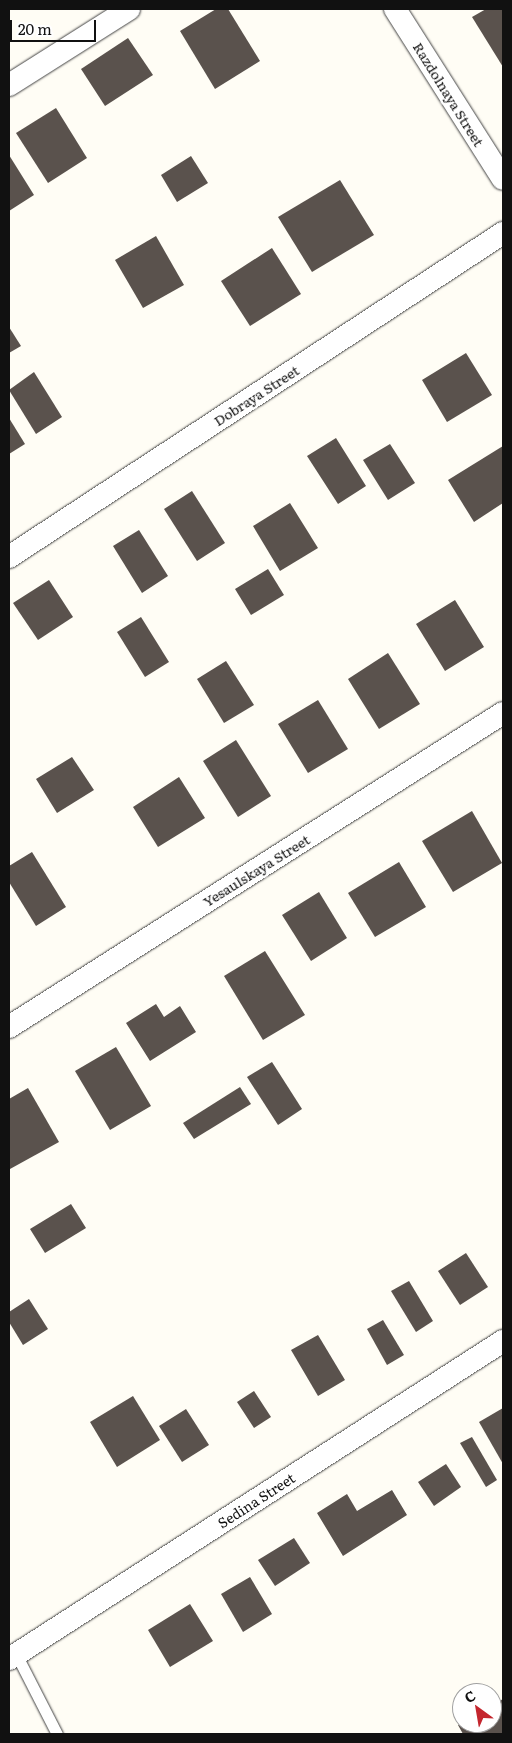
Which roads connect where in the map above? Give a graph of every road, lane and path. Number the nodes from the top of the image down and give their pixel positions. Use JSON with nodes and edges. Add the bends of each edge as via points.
{"nodes":[{"id":1,"x":129,"y":9,"type":"edge"},
{"id":2,"x":395,"y":9,"type":"edge"},
{"id":3,"x":9,"y":85,"type":"edge"},
{"id":4,"x":503,"y":179,"type":"edge"},
{"id":5,"x":503,"y":233,"type":"edge"},
{"id":6,"x":9,"y":557,"type":"edge"},
{"id":7,"x":503,"y":713,"type":"edge"},
{"id":8,"x":9,"y":1027,"type":"edge"},
{"id":9,"x":503,"y":1341,"type":"edge"},
{"id":10,"x":12,"y":1657,"type":"edge"},
{"id":11,"x":57,"y":1734,"type":"edge"}],
"edges":[{"from":1,"to":3,"type":"street"},
{"from":2,"to":4,"type":"street","name":"Razdolnaya Street"},
{"from":5,"to":6,"type":"street","name":"Dobraya Street"},
{"from":7,"to":8,"type":"street","name":"Yesaulskaya Street"},
{"from":9,"to":10,"type":"street","name":"Sedina Street"},
{"from":10,"to":11,"type":"lane"}]}
